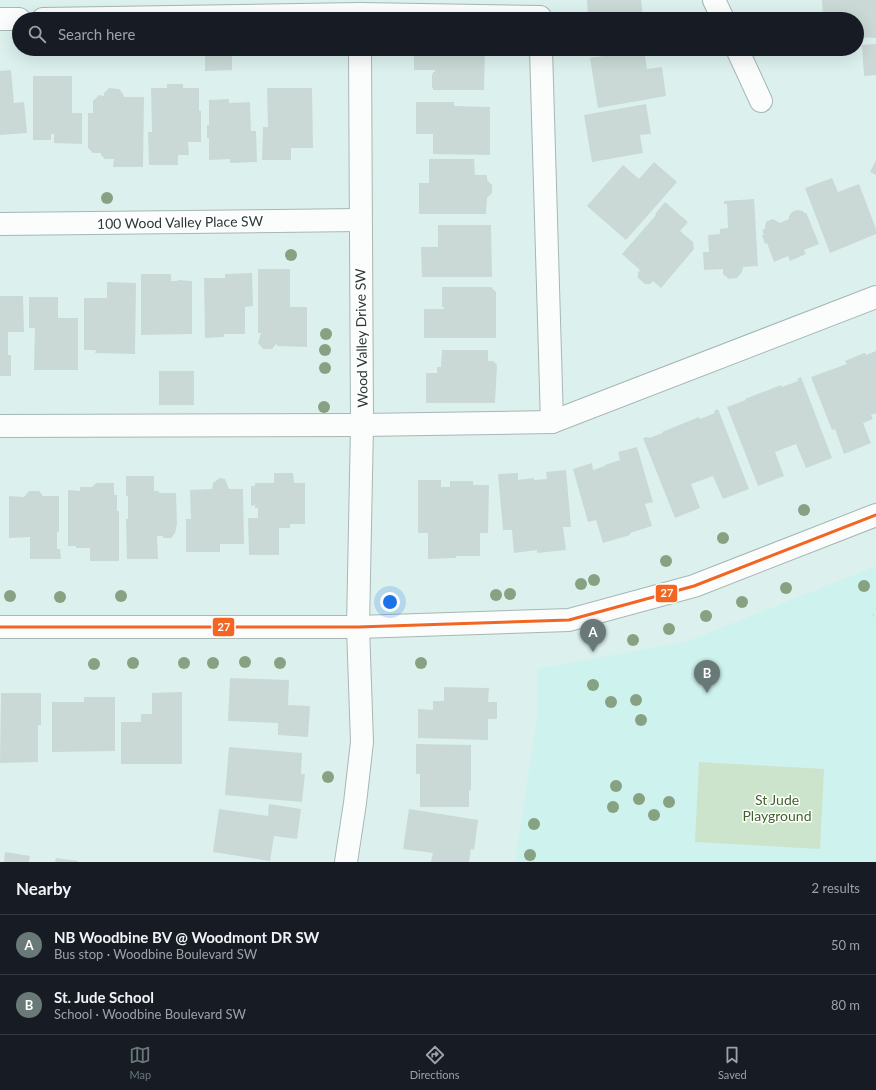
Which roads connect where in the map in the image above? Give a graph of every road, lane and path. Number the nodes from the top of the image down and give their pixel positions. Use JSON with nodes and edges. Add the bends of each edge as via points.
{"nodes":[{"id":1,"x":714,"y":0,"type":"edge"},
{"id":2,"x":173,"y":9,"type":"edge"},
{"id":3,"x":360,"y":11,"type":"edge"},
{"id":4,"x":134,"y":12,"type":"edge"},
{"id":5,"x":390,"y":12,"type":"edge"},
{"id":6,"x":720,"y":12,"type":"edge"},
{"id":7,"x":0,"y":19,"type":"edge"},
{"id":8,"x":12,"y":19,"type":"edge"},
{"id":9,"x":360,"y":56,"type":"edge"},
{"id":10,"x":541,"y":56,"type":"edge"},
{"id":11,"x":740,"y":56,"type":"edge"},
{"id":12,"x":761,"y":101,"type":"dead end"},
{"id":13,"x":360,"y":220,"type":"junction"},
{"id":14,"x":0,"y":224,"type":"edge"},
{"id":15,"x":876,"y":297,"type":"edge"},
{"id":16,"x":552,"y":422,"type":"junction"},
{"id":17,"x":362,"y":425,"type":"junction"},
{"id":18,"x":0,"y":426,"type":"edge"},
{"id":19,"x":876,"y":515,"type":"edge"},
{"id":20,"x":0,"y":627,"type":"edge"},
{"id":21,"x":358,"y":627,"type":"junction"},
{"id":22,"x":346,"y":862,"type":"edge"}],
"edges":[{"from":1,"to":6,"type":"street"},
{"from":2,"to":3,"type":"street"},
{"from":2,"to":4,"type":"street"},
{"from":3,"to":5,"type":"street"},
{"from":7,"to":8,"type":"street"},
{"from":9,"to":13,"type":"street","name":"Wood Valley Drive SW"},
{"from":10,"to":16,"type":"street"},
{"from":11,"to":12,"type":"street"},
{"from":13,"to":14,"type":"street","name":"100 Wood Valley Place SW"},
{"from":13,"to":17,"type":"street","name":"Wood Valley Drive SW"},
{"from":15,"to":16,"type":"street"},
{"from":16,"to":17,"type":"street"},
{"from":17,"to":18,"type":"street"},
{"from":17,"to":21,"type":"street","name":"Wood Valley Drive SW"},
{"from":19,"to":21,"type":"street","via":[[694,586],[570,620]]},
{"from":20,"to":21,"type":"street"},
{"from":21,"to":22,"type":"street","name":"Wood Valley Drive SW","via":[[362,742]]}]}
